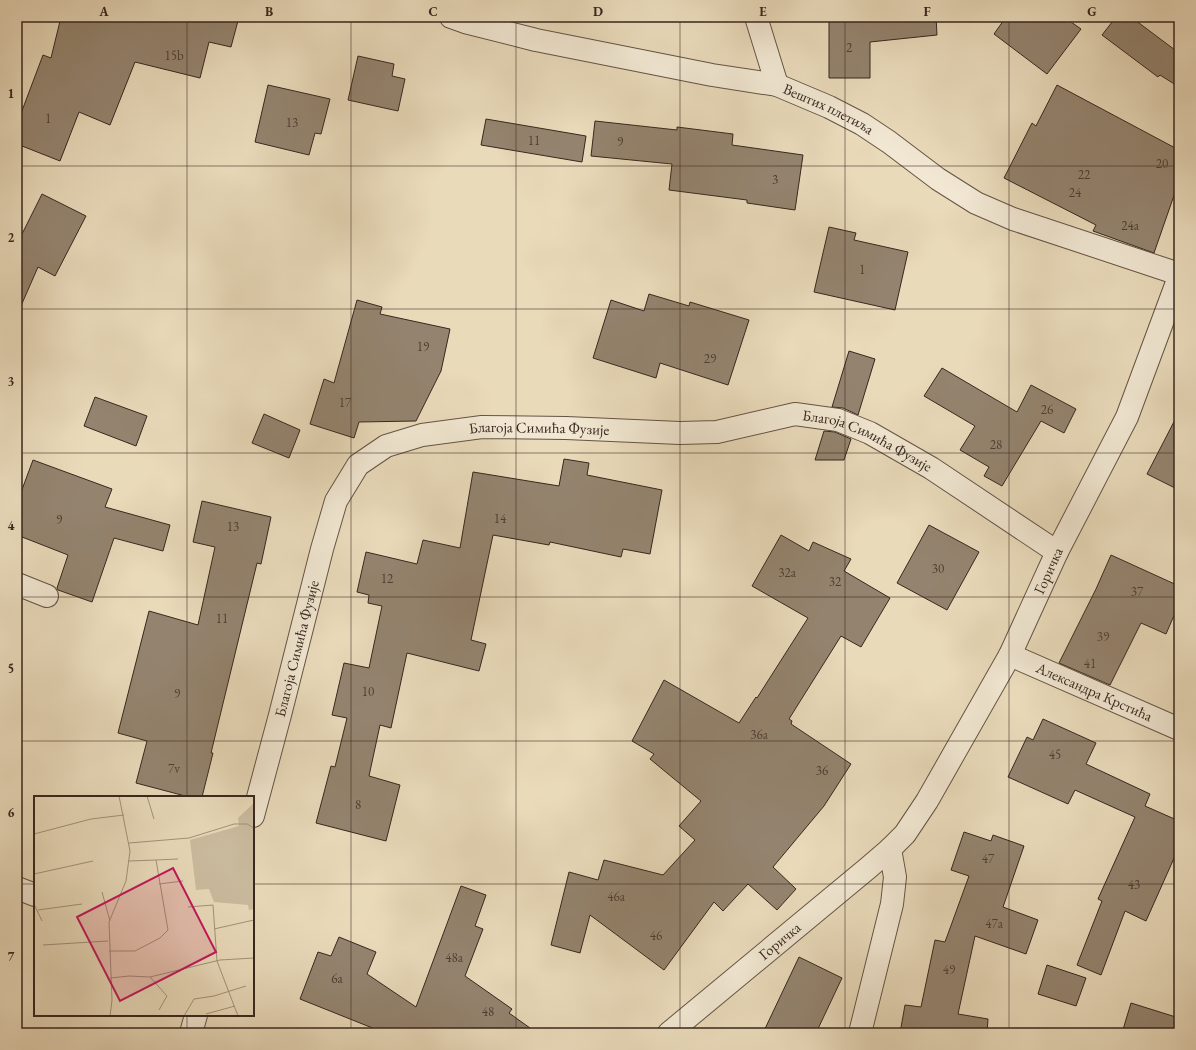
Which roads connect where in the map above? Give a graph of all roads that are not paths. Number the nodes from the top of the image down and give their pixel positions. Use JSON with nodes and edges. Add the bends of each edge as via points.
{"nodes":[{"id":1,"x":451,"y":17,"type":"edge"},
{"id":2,"x":756,"y":17,"type":"edge"},
{"id":3,"x":777,"y":85,"type":"junction"},
{"id":4,"x":1179,"y":274,"type":"edge"},
{"id":5,"x":1179,"y":277,"type":"edge"},
{"id":6,"x":1057,"y":552,"type":"junction"},
{"id":7,"x":17,"y":584,"type":"edge"},
{"id":8,"x":47,"y":596,"type":"dead end"},
{"id":9,"x":1010,"y":655,"type":"junction"},
{"id":10,"x":1179,"y":729,"type":"edge"},
{"id":11,"x":254,"y":812,"type":"edge"},
{"id":12,"x":890,"y":850,"type":"junction"},
{"id":13,"x":17,"y":888,"type":"edge"},
{"id":14,"x":34,"y":895,"type":"edge"},
{"id":15,"x":196,"y":1016,"type":"edge"},
{"id":16,"x":190,"y":1033,"type":"edge"},
{"id":17,"x":669,"y":1033,"type":"edge"},
{"id":18,"x":860,"y":1033,"type":"edge"}],
"edges":[{"from":1,"to":3,"type":"street","name":"Вештих плетиља","via":[[536,40],[712,75]]},
{"from":2,"to":3,"type":"street"},
{"from":3,"to":4,"type":"street","name":"Вештих плетиља","via":[[862,124],[976,203],[1013,219]]},
{"from":5,"to":6,"type":"street","name":"Горичка","via":[[1127,417]]},
{"from":6,"to":9,"type":"street","name":"Горичка"},
{"from":6,"to":11,"type":"street","name":"Благоја Симића Фузије","via":[[931,468],[870,433],[838,420],[795,414],[717,432],[680,433],[566,428],[482,428],[422,435],[386,446],[358,465],[336,501]]},
{"from":7,"to":8,"type":"street"},
{"from":9,"to":10,"type":"street","name":"Александра Крстића"},
{"from":9,"to":12,"type":"street","name":"Горичка","via":[[927,801],[905,834]]},
{"from":12,"to":17,"type":"street","name":"Горичка"},
{"from":12,"to":18,"type":"street","via":[[895,877],[892,904]]},
{"from":13,"to":14,"type":"street"},
{"from":15,"to":16,"type":"street"}]}
